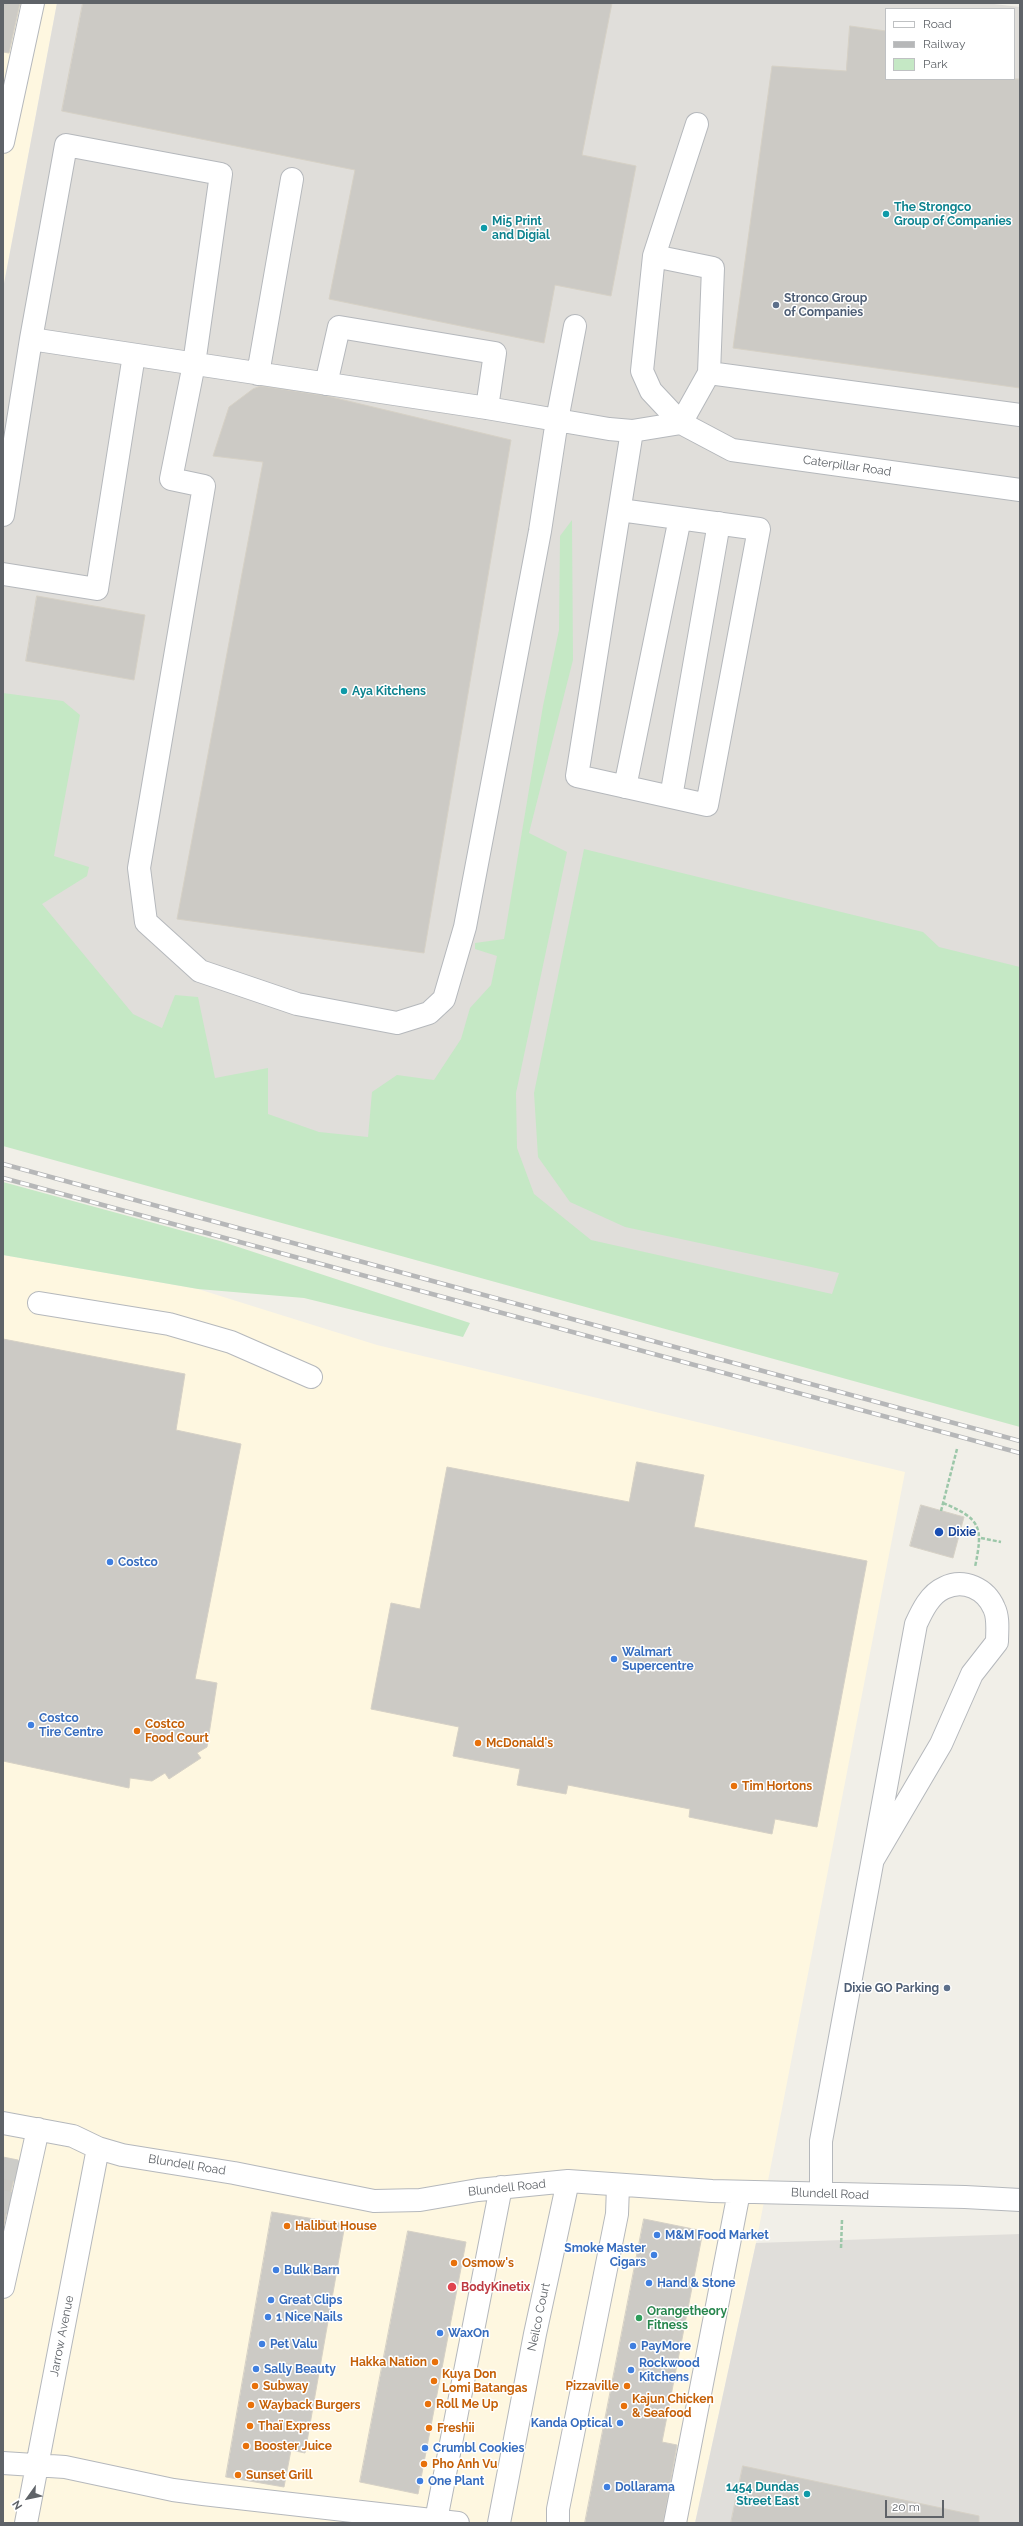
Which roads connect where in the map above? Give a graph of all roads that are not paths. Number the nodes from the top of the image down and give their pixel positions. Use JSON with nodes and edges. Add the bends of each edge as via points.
{"nodes":[{"id":1,"x":33,"y":3,"type":"edge"},
{"id":2,"x":697,"y":124,"type":"dead end"},
{"id":3,"x":3,"y":142,"type":"edge"},
{"id":4,"x":292,"y":179,"type":"dead end"},
{"id":5,"x":654,"y":256,"type":"junction"},
{"id":6,"x":575,"y":326,"type":"dead end"},
{"id":7,"x":31,"y":339,"type":"junction"},
{"id":8,"x":134,"y":355,"type":"junction"},
{"id":9,"x":194,"y":364,"type":"junction"},
{"id":10,"x":709,"y":373,"type":"junction"},
{"id":11,"x":258,"y":374,"type":"junction"},
{"id":12,"x":326,"y":384,"type":"junction"},
{"id":13,"x":487,"y":408,"type":"junction"},
{"id":14,"x":1020,"y":415,"type":"edge"},
{"id":15,"x":557,"y":420,"type":"junction"},
{"id":16,"x":681,"y":423,"type":"junction"},
{"id":17,"x":632,"y":431,"type":"junction"},
{"id":18,"x":1020,"y":490,"type":"edge"},
{"id":19,"x":620,"y":510,"type":"junction"},
{"id":20,"x":3,"y":515,"type":"edge"},
{"id":21,"x":680,"y":518,"type":"junction"},
{"id":22,"x":719,"y":523,"type":"junction"},
{"id":23,"x":3,"y":574,"type":"edge"},
{"id":24,"x":625,"y":787,"type":"junction"},
{"id":25,"x":671,"y":797,"type":"junction"},
{"id":26,"x":39,"y":1303,"type":"dead end"},
{"id":27,"x":311,"y":1377,"type":"dead end"},
{"id":28,"x":874,"y":1858,"type":"junction"},
{"id":29,"x":22,"y":2126,"type":"edge"},
{"id":30,"x":98,"y":2148,"type":"junction"},
{"id":31,"x":16,"y":2160,"type":"tunnel mouth"},
{"id":32,"x":568,"y":2181,"type":"junction"},
{"id":33,"x":618,"y":2186,"type":"junction"},
{"id":34,"x":501,"y":2187,"type":"junction"},
{"id":35,"x":739,"y":2192,"type":"junction"},
{"id":36,"x":820,"y":2193,"type":"junction"},
{"id":37,"x":1020,"y":2200,"type":"edge"},
{"id":38,"x":3,"y":2287,"type":"edge"},
{"id":39,"x":3,"y":2463,"type":"edge"},
{"id":40,"x":35,"y":2465,"type":"junction"},
{"id":41,"x":436,"y":2520,"type":"junction"},
{"id":42,"x":26,"y":2523,"type":"edge"},
{"id":43,"x":458,"y":2523,"type":"edge"},
{"id":44,"x":499,"y":2523,"type":"edge"},
{"id":45,"x":558,"y":2523,"type":"edge"},
{"id":46,"x":675,"y":2523,"type":"edge"}],
"edges":[{"from":1,"to":3,"type":"street"},
{"from":2,"to":5,"type":"street","name":"Caterpillar Road"},
{"from":4,"to":11,"type":"street"},
{"from":5,"to":10,"type":"street","via":[[713,268]]},
{"from":5,"to":16,"type":"street","name":"Caterpillar Road","via":[[642,371],[651,391]]},
{"from":6,"to":15,"type":"street"},
{"from":7,"to":8,"type":"street"},
{"from":7,"to":9,"type":"street","via":[[66,145],[221,174]]},
{"from":7,"to":20,"type":"street"},
{"from":8,"to":9,"type":"street"},
{"from":8,"to":23,"type":"street","via":[[97,589]]},
{"from":9,"to":11,"type":"street"},
{"from":9,"to":15,"type":"street","via":[[170,478],[204,486],[139,868],[146,922],[200,971],[297,1004],[397,1023],[429,1013],[444,999],[466,927],[540,531]]},
{"from":10,"to":14,"type":"street"},
{"from":10,"to":16,"type":"street"},
{"from":11,"to":12,"type":"street"},
{"from":12,"to":13,"type":"street"},
{"from":12,"to":13,"type":"street","via":[[339,327],[495,353]]},
{"from":13,"to":15,"type":"street"},
{"from":15,"to":17,"type":"street"},
{"from":16,"to":17,"type":"street"},
{"from":16,"to":18,"type":"street","name":"Caterpillar Road","via":[[732,450]]},
{"from":17,"to":19,"type":"street"},
{"from":19,"to":21,"type":"street"},
{"from":19,"to":24,"type":"street","via":[[577,776]]},
{"from":21,"to":22,"type":"street"},
{"from":21,"to":24,"type":"street"},
{"from":22,"to":25,"type":"street"},
{"from":22,"to":25,"type":"street","via":[[759,529],[707,806]]},
{"from":24,"to":25,"type":"street"},
{"from":26,"to":27,"type":"street","via":[[169,1324],[231,1342]]},
{"from":28,"to":28,"type":"street","via":[[941,1744],[972,1674],[997,1642],[995,1609],[986,1595],[971,1585],[955,1584],[943,1588],[925,1607],[916,1624]]},
{"from":28,"to":36,"type":"street","via":[[821,2141]]},
{"from":29,"to":30,"type":"street","name":"Blundell Road","via":[[73,2136]]},
{"from":29,"to":31,"type":"street"},
{"from":29,"to":38,"type":"street"},
{"from":30,"to":34,"type":"street","name":"Blundell Road","via":[[122,2155],[234,2173],[374,2201],[420,2200]]},
{"from":30,"to":40,"type":"street","name":"Jarrow Avenue"},
{"from":32,"to":33,"type":"street","name":"Blundell Road"},
{"from":32,"to":34,"type":"street","name":"Blundell Road"},
{"from":32,"to":44,"type":"street","name":"Neilco Court"},
{"from":33,"to":35,"type":"street","name":"Blundell Road"},
{"from":33,"to":45,"type":"street","via":[[617,2214],[558,2509]]},
{"from":34,"to":41,"type":"street"},
{"from":35,"to":36,"type":"street","name":"Blundell Road"},
{"from":35,"to":46,"type":"street"},
{"from":36,"to":37,"type":"street","name":"Blundell Road"},
{"from":39,"to":40,"type":"street"},
{"from":40,"to":41,"type":"street","via":[[65,2467],[203,2494]]},
{"from":40,"to":42,"type":"street","name":"Jarrow Avenue"},
{"from":41,"to":43,"type":"street"}]}
